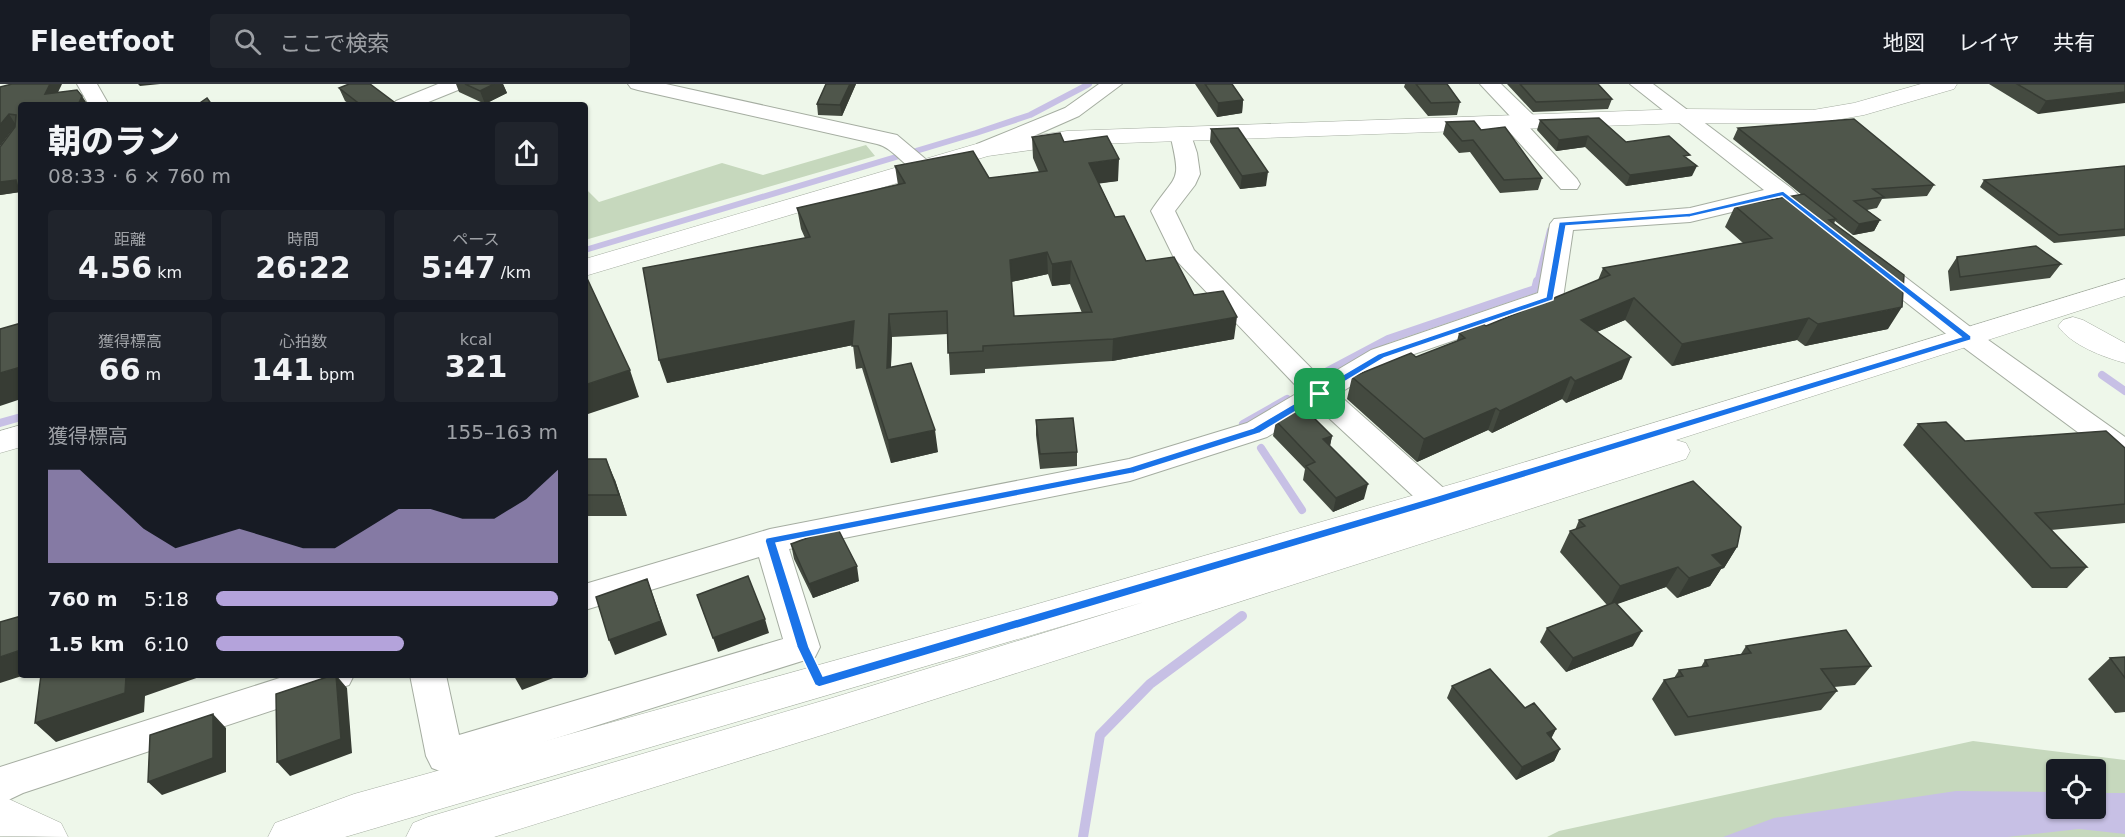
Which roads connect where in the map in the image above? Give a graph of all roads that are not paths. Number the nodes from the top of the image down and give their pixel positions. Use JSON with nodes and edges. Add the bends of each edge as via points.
{"nodes":[{"id":1,"x":87,"y":84,"type":"edge"},
{"id":2,"x":456,"y":84,"type":"edge"},
{"id":3,"x":638,"y":84,"type":"edge"},
{"id":4,"x":1112,"y":84,"type":"edge"},
{"id":5,"x":1490,"y":84,"type":"edge"},
{"id":6,"x":1640,"y":84,"type":"edge"},
{"id":7,"x":1946,"y":84,"type":"edge"},
{"id":8,"x":668,"y":87,"type":"edge"},
{"id":9,"x":97,"y":102,"type":"edge"},
{"id":10,"x":411,"y":102,"type":"edge"},
{"id":11,"x":1684,"y":116,"type":"junction"},
{"id":12,"x":1520,"y":122,"type":"junction"},
{"id":13,"x":1181,"y":134,"type":"junction"},
{"id":14,"x":985,"y":149,"type":"junction"},
{"id":15,"x":912,"y":158,"type":"junction"},
{"id":16,"x":1569,"y":184,"type":"dead end"},
{"id":17,"x":1783,"y":193,"type":"junction"},
{"id":18,"x":1815,"y":219,"type":"edge"},
{"id":19,"x":1850,"y":247,"type":"edge"},
{"id":20,"x":588,"y":267,"type":"edge"},
{"id":21,"x":2125,"y":286,"type":"edge"},
{"id":22,"x":2125,"y":309,"type":"edge"},
{"id":23,"x":2073,"y":326,"type":"junction"},
{"id":24,"x":1979,"y":345,"type":"junction"},
{"id":25,"x":2125,"y":353,"type":"edge"},
{"id":26,"x":1320,"y":394,"type":"junction"},
{"id":27,"x":18,"y":436,"type":"edge"},
{"id":28,"x":0,"y":442,"type":"edge"},
{"id":29,"x":2125,"y":452,"type":"edge"},
{"id":30,"x":1437,"y":500,"type":"junction"},
{"id":31,"x":770,"y":541,"type":"junction"},
{"id":32,"x":588,"y":596,"type":"edge"},
{"id":33,"x":803,"y":647,"type":"junction"},
{"id":34,"x":327,"y":678,"type":"edge"},
{"id":35,"x":429,"y":678,"type":"edge"},
{"id":36,"x":819,"y":682,"type":"junction"},
{"id":37,"x":0,"y":787,"type":"edge"},
{"id":38,"x":0,"y":815,"type":"edge"},
{"id":39,"x":46,"y":837,"type":"edge"},
{"id":40,"x":290,"y":837,"type":"edge"},
{"id":41,"x":428,"y":837,"type":"edge"}],
"edges":[{"from":1,"to":9,"type":"street"},
{"from":2,"to":10,"type":"street"},
{"from":3,"to":8,"type":"street"},
{"from":4,"to":14,"type":"street","via":[[1072,112]]},
{"from":5,"to":12,"type":"street"},
{"from":6,"to":11,"type":"street"},
{"from":7,"to":11,"type":"main road","via":[[1856,110],[1813,117]]},
{"from":8,"to":15,"type":"street","via":[[889,140]]},
{"from":11,"to":12,"type":"main road"},
{"from":11,"to":17,"type":"street"},
{"from":12,"to":13,"type":"main road"},
{"from":12,"to":16,"type":"street"},
{"from":13,"to":14,"type":"main road","via":[[1067,138]]},
{"from":13,"to":26,"type":"street","via":[[1188,174],[1186,184],[1163,211],[1170,230],[1183,253]]},
{"from":14,"to":15,"type":"main road"},
{"from":15,"to":20,"type":"main road"},
{"from":17,"to":18,"type":"street"},
{"from":17,"to":26,"type":"street","via":[[1690,215],[1561,231],[1550,298],[1381,356]]},
{"from":19,"to":24,"type":"street"},
{"from":21,"to":24,"type":"main road"},
{"from":22,"to":23,"type":"main road"},
{"from":23,"to":24,"type":"main road"},
{"from":23,"to":25,"type":"main road"},
{"from":24,"to":29,"type":"street"},
{"from":24,"to":30,"type":"main road"},
{"from":24,"to":41,"type":"main road","via":[[832,715]]},
{"from":26,"to":30,"type":"street"},
{"from":26,"to":31,"type":"street","via":[[1257,430],[1131,470]]},
{"from":27,"to":28,"type":"main road"},
{"from":30,"to":36,"type":"main road"},
{"from":31,"to":32,"type":"street"},
{"from":31,"to":33,"type":"street"},
{"from":33,"to":35,"type":"street","via":[[445,756]]},
{"from":33,"to":36,"type":"street"},
{"from":34,"to":37,"type":"street"},
{"from":36,"to":40,"type":"main road","via":[[354,814]]},
{"from":38,"to":39,"type":"main road"}]}
